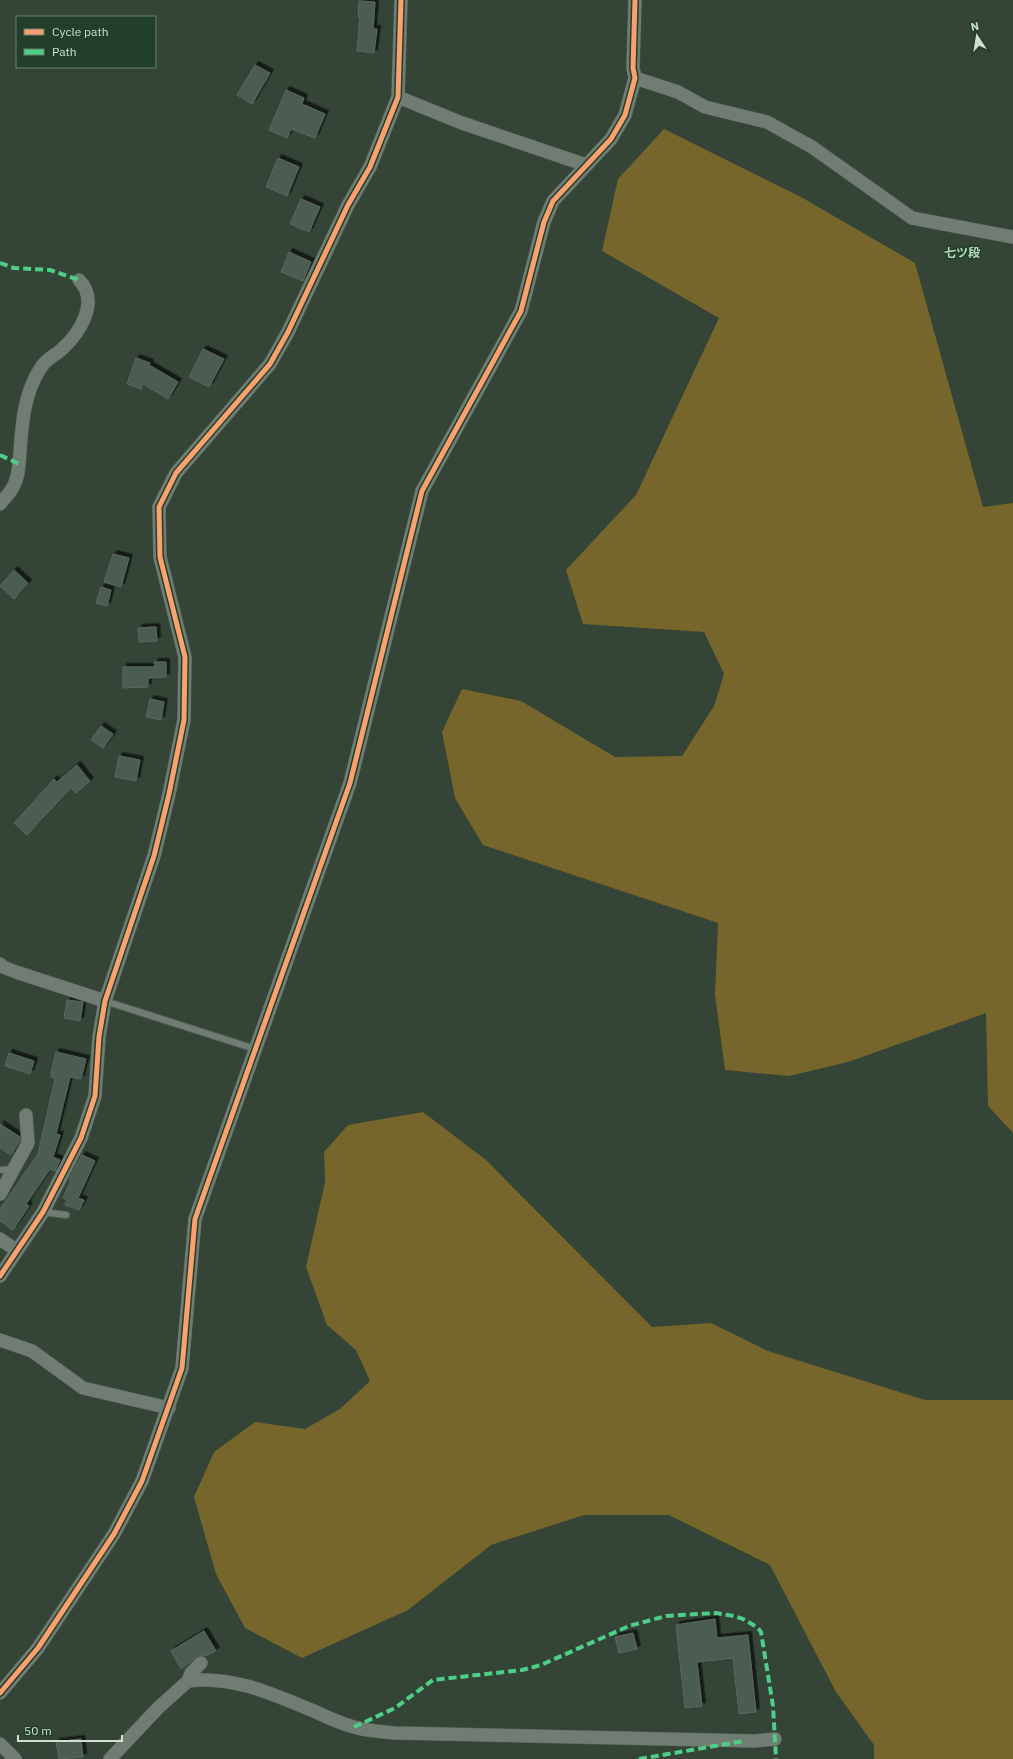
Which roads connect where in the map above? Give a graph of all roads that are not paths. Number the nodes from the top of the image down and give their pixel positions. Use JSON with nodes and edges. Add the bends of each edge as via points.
{"nodes":[{"id":1,"x":401,"y":0,"type":"edge"},
{"id":2,"x":635,"y":0,"type":"edge"},
{"id":3,"x":635,"y":78,"type":"junction"},
{"id":4,"x":398,"y":97,"type":"junction"},
{"id":5,"x":586,"y":165,"type":"junction"},
{"id":6,"x":1013,"y":237,"type":"edge"},
{"id":7,"x":79,"y":280,"type":"dead end"},
{"id":8,"x":0,"y":504,"type":"edge"},
{"id":9,"x":0,"y":964,"type":"edge"},
{"id":10,"x":105,"y":1001,"type":"junction"},
{"id":11,"x":255,"y":1050,"type":"junction"},
{"id":12,"x":26,"y":1115,"type":"dead end"},
{"id":13,"x":14,"y":1169,"type":"junction"},
{"id":14,"x":0,"y":1170,"type":"edge"},
{"id":15,"x":0,"y":1194,"type":"edge"},
{"id":16,"x":43,"y":1212,"type":"junction"},
{"id":17,"x":66,"y":1215,"type":"dead end"},
{"id":18,"x":0,"y":1239,"type":"edge"},
{"id":19,"x":16,"y":1250,"type":"junction"},
{"id":20,"x":0,"y":1276,"type":"edge"},
{"id":21,"x":0,"y":1340,"type":"edge"},
{"id":22,"x":169,"y":1408,"type":"junction"},
{"id":23,"x":201,"y":1663,"type":"dead end"},
{"id":24,"x":188,"y":1681,"type":"junction"},
{"id":25,"x":0,"y":1693,"type":"edge"},
{"id":26,"x":774,"y":1739,"type":"dead end"},
{"id":27,"x":0,"y":1744,"type":"edge"},
{"id":28,"x":15,"y":1759,"type":"edge"},
{"id":29,"x":110,"y":1759,"type":"edge"}],
"edges":[{"from":1,"to":4,"type":"street"},
{"from":2,"to":3,"type":"street"},
{"from":3,"to":5,"type":"street","via":[[625,115],[611,139]]},
{"from":3,"to":6,"type":"street","via":[[678,92],[705,107],[767,122],[812,146],[912,218]]},
{"from":4,"to":5,"type":"street","via":[[462,123]]},
{"from":4,"to":10,"type":"street","via":[[370,167],[348,205],[288,332],[270,364],[176,473],[159,507],[160,557],[185,657],[184,720],[154,856]]},
{"from":5,"to":11,"type":"street","via":[[553,201],[544,222],[521,311],[422,491],[350,783]]},
{"from":7,"to":8,"type":"street","via":[[84,285],[87,299],[85,320],[62,350],[49,357],[30,388],[25,406],[18,474],[13,488]]},
{"from":9,"to":10,"type":"street","via":[[3,968]]},
{"from":10,"to":11,"type":"lane"},
{"from":10,"to":16,"type":"street","via":[[99,1037],[95,1096],[81,1138]]},
{"from":11,"to":22,"type":"street","via":[[195,1219],[182,1368]]},
{"from":12,"to":13,"type":"street","via":[[28,1143]]},
{"from":13,"to":14,"type":"lane"},
{"from":13,"to":15,"type":"street"},
{"from":16,"to":17,"type":"lane"},
{"from":16,"to":19,"type":"street"},
{"from":18,"to":19,"type":"street"},
{"from":19,"to":20,"type":"street"},
{"from":21,"to":22,"type":"street","via":[[32,1351],[83,1388]]},
{"from":22,"to":25,"type":"street","via":[[142,1481],[114,1534],[38,1648]]},
{"from":23,"to":24,"type":"street"},
{"from":24,"to":26,"type":"street","via":[[202,1679],[231,1682],[272,1694],[361,1729],[395,1733],[754,1741]]},
{"from":24,"to":29,"type":"street","via":[[158,1708]]},
{"from":27,"to":28,"type":"street"}]}
